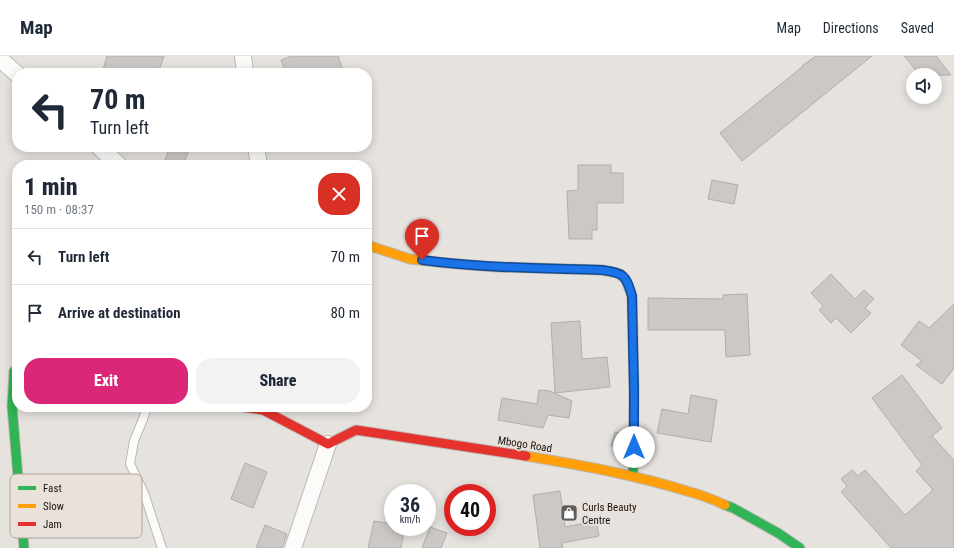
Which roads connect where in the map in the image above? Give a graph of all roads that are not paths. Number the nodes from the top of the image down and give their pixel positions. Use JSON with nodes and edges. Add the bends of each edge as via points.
{"nodes":[{"id":1,"x":243,"y":56,"type":"edge"},
{"id":2,"x":0,"y":60,"type":"edge"},
{"id":3,"x":244,"y":68,"type":"edge"},
{"id":4,"x":12,"y":70,"type":"edge"},
{"id":5,"x":105,"y":152,"type":"edge"},
{"id":6,"x":113,"y":160,"type":"edge"},
{"id":7,"x":372,"y":247,"type":"edge"},
{"id":8,"x":13,"y":412,"type":"edge"},
{"id":9,"x":145,"y":412,"type":"edge"},
{"id":10,"x":267,"y":412,"type":"edge"},
{"id":11,"x":328,"y":444,"type":"junction"},
{"id":12,"x":18,"y":474,"type":"edge"},
{"id":13,"x":135,"y":474,"type":"edge"},
{"id":14,"x":633,"y":476,"type":"junction"},
{"id":15,"x":142,"y":489,"type":"edge"},
{"id":16,"x":23,"y":538,"type":"edge"},
{"id":17,"x":24,"y":548,"type":"edge"},
{"id":18,"x":162,"y":548,"type":"edge"},
{"id":19,"x":293,"y":548,"type":"edge"},
{"id":20,"x":800,"y":548,"type":"edge"}],
"edges":[{"from":1,"to":3,"type":"street"},
{"from":2,"to":4,"type":"street"},
{"from":5,"to":6,"type":"street"},
{"from":7,"to":14,"type":"street","via":[[410,259],[496,267],[602,270],[622,275],[632,296]]},
{"from":8,"to":12,"type":"street"},
{"from":9,"to":13,"type":"lane","via":[[134,441],[130,464]]},
{"from":10,"to":11,"type":"street"},
{"from":11,"to":14,"type":"street","name":"Mbogo Road","via":[[356,430],[567,463]]},
{"from":11,"to":19,"type":"street"},
{"from":14,"to":20,"type":"street","name":"Mbogo Road","via":[[692,492],[733,508]]},
{"from":15,"to":18,"type":"lane"},
{"from":16,"to":17,"type":"street"}]}
